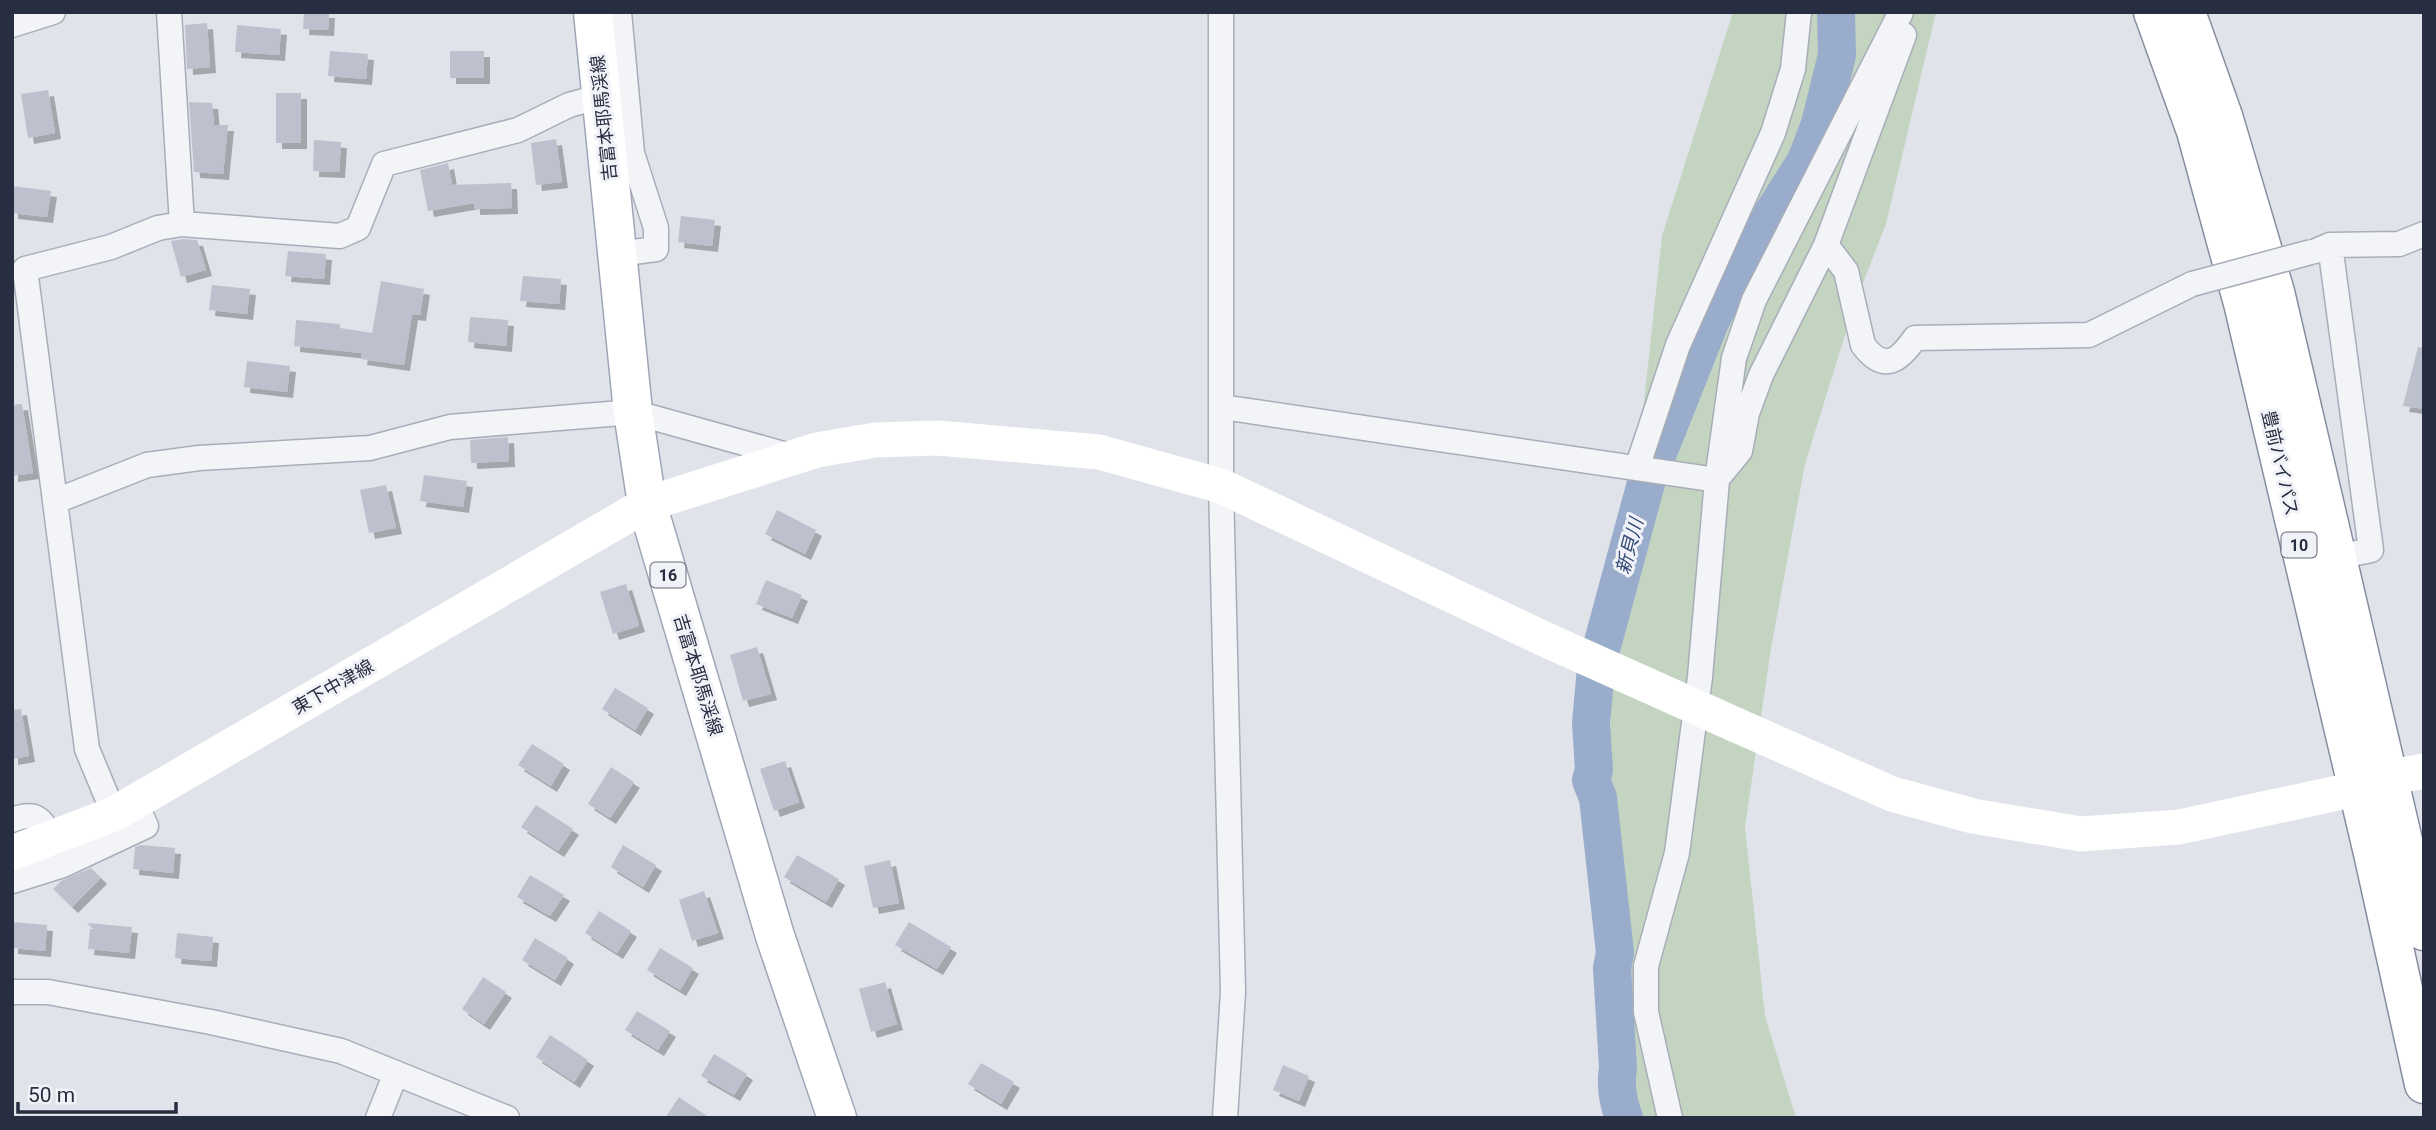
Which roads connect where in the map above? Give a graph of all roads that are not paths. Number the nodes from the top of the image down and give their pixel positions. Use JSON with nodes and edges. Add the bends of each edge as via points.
{"nodes":[{"id":1,"x":53,"y":12,"type":"edge"},
{"id":2,"x":169,"y":12,"type":"edge"},
{"id":3,"x":593,"y":12,"type":"edge"},
{"id":4,"x":619,"y":12,"type":"edge"},
{"id":5,"x":1221,"y":12,"type":"edge"},
{"id":6,"x":1799,"y":12,"type":"edge"},
{"id":7,"x":1902,"y":12,"type":"edge"},
{"id":8,"x":1912,"y":12,"type":"edge"},
{"id":9,"x":2153,"y":12,"type":"edge"},
{"id":10,"x":2186,"y":12,"type":"edge"},
{"id":11,"x":12,"y":25,"type":"edge"},
{"id":12,"x":602,"y":96,"type":"junction"},
{"id":13,"x":620,"y":155,"type":"junction"},
{"id":14,"x":182,"y":224,"type":"junction"},
{"id":15,"x":2424,"y":234,"type":"edge"},
{"id":16,"x":1825,"y":245,"type":"junction"},
{"id":17,"x":2321,"y":249,"type":"junction"},
{"id":18,"x":1222,"y":407,"type":"junction"},
{"id":19,"x":633,"y":412,"type":"junction"},
{"id":20,"x":794,"y":457,"type":"junction"},
{"id":21,"x":1637,"y":468,"type":"junction"},
{"id":22,"x":1717,"y":480,"type":"junction"},
{"id":23,"x":1221,"y":486,"type":"junction"},
{"id":24,"x":56,"y":501,"type":"junction"},
{"id":25,"x":647,"y":504,"type":"junction"},
{"id":26,"x":2337,"y":557,"type":"junction"},
{"id":27,"x":2389,"y":779,"type":"edge"},
{"id":28,"x":125,"y":808,"type":"junction"},
{"id":29,"x":12,"y":820,"type":"edge"},
{"id":30,"x":52,"y":838,"type":"junction"},
{"id":31,"x":12,"y":853,"type":"edge"},
{"id":32,"x":12,"y":881,"type":"edge"},
{"id":33,"x":2424,"y":931,"type":"edge"},
{"id":34,"x":12,"y":992,"type":"edge"},
{"id":35,"x":396,"y":1073,"type":"junction"},
{"id":36,"x":2424,"y":1084,"type":"edge"},
{"id":37,"x":378,"y":1118,"type":"edge"},
{"id":38,"x":507,"y":1118,"type":"edge"},
{"id":39,"x":837,"y":1118,"type":"edge"},
{"id":40,"x":1225,"y":1118,"type":"edge"},
{"id":41,"x":1670,"y":1118,"type":"edge"}],
"edges":[{"from":1,"to":11,"type":"street"},
{"from":2,"to":14,"type":"street"},
{"from":3,"to":12,"type":"main road","name":"吉富本耶馬渓線","number":"16"},
{"from":4,"to":13,"type":"street"},
{"from":5,"to":18,"type":"street"},
{"from":6,"to":21,"type":"street","via":[[1793,69],[1773,133],[1678,345]]},
{"from":7,"to":22,"type":"street","via":[[1754,300],[1734,358]]},
{"from":8,"to":16,"type":"street"},
{"from":9,"to":27,"type":"main road","name":"豊前バイパス","number":"10","via":[[2196,131],[2243,303]]},
{"from":10,"to":26,"type":"main road","name":"豊前バイパス","number":"10","via":[[2223,116],[2275,292]]},
{"from":12,"to":13,"type":"main road","name":"吉富本耶馬渓線","number":"16"},
{"from":12,"to":14,"type":"street","via":[[569,105],[518,130],[384,164],[358,228],[340,236]]},
{"from":13,"to":19,"type":"main road","name":"吉富本耶馬渓線","number":"16","via":[[618,254]]},
{"from":14,"to":24,"type":"street","via":[[25,269]]},
{"from":15,"to":17,"type":"street","via":[[2399,244]]},
{"from":16,"to":17,"type":"street","bridge":true,"via":[[1846,271],[1863,345],[1882,362],[1903,355],[1915,338],[2089,335],[2192,284]]},
{"from":16,"to":22,"type":"street","via":[[1761,375],[1747,412],[1740,451]]},
{"from":17,"to":26,"type":"street","via":[[2371,550]]},
{"from":18,"to":21,"type":"street"},
{"from":18,"to":23,"type":"street"},
{"from":19,"to":20,"type":"street"},
{"from":19,"to":24,"type":"street","via":[[450,427],[370,448],[147,465]]},
{"from":19,"to":25,"type":"main road","name":"吉富本耶馬渓線","number":"16"},
{"from":20,"to":23,"type":"street","name":"東下中津線","via":[[875,440],[938,438],[1099,452]]},
{"from":20,"to":25,"type":"street","name":"東下中津線"},
{"from":21,"to":22,"type":"street"},
{"from":22,"to":41,"type":"street","via":[[1700,677],[1677,853],[1646,966],[1646,1012]]},
{"from":23,"to":27,"type":"street","name":"東下中津線","bridge":true,"via":[[1542,638],[1892,794],[1973,816],[2081,834],[2179,827]]},
{"from":23,"to":40,"type":"street","via":[[1233,992]]},
{"from":24,"to":28,"type":"street","via":[[87,749]]},
{"from":25,"to":28,"type":"street","name":"東下中津線"},
{"from":25,"to":39,"type":"main road","name":"吉富本耶馬渓線","number":"16","via":[[775,936]]},
{"from":26,"to":27,"type":"main road","name":"豊前バイパス","number":"10"},
{"from":27,"to":33,"type":"main road","name":"豊前バイパス","number":"10"},
{"from":27,"to":36,"type":"main road","name":"豊前バイパス","number":"10"},
{"from":28,"to":30,"type":"street","name":"東下中津線"},
{"from":28,"to":32,"type":"street","via":[[146,825],[63,865]]},
{"from":29,"to":30,"type":"street","via":[[27,815],[40,820]]},
{"from":30,"to":31,"type":"street","name":"東下中津線"},
{"from":34,"to":35,"type":"street","via":[[48,992],[211,1022],[341,1051]]},
{"from":35,"to":37,"type":"street"},
{"from":35,"to":38,"type":"street"}]}
